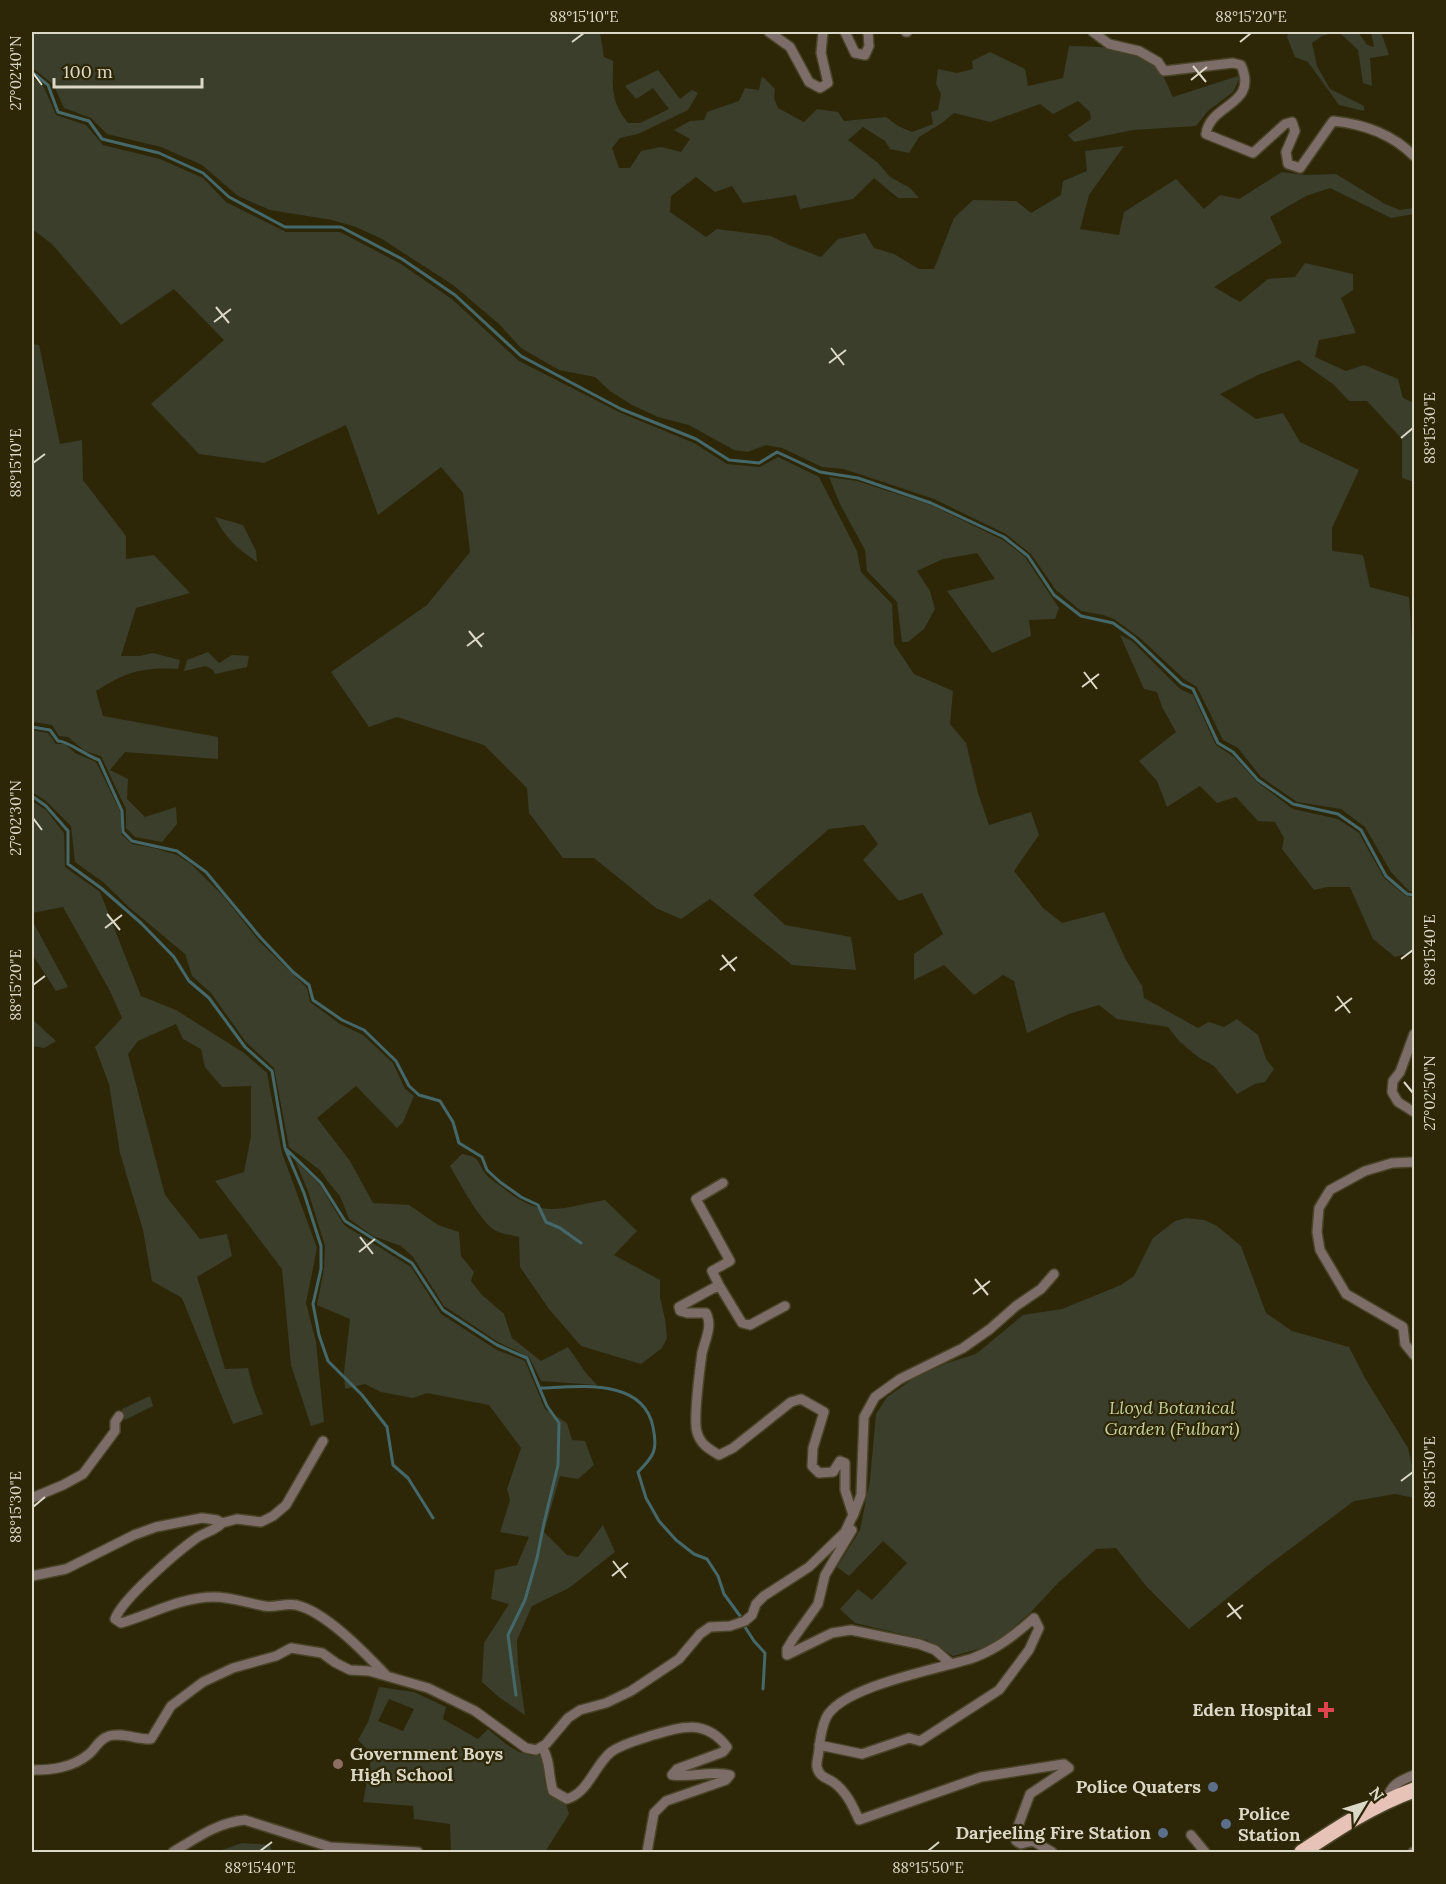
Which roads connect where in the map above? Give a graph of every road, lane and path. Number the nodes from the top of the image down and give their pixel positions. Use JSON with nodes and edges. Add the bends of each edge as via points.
{"nodes":[{"id":1,"x":769,"y":32,"type":"edge"},
{"id":2,"x":823,"y":32,"type":"edge"},
{"id":3,"x":844,"y":32,"type":"edge"},
{"id":4,"x":868,"y":32,"type":"edge"},
{"id":5,"x":1093,"y":32,"type":"edge"},
{"id":6,"x":1414,"y":156,"type":"edge"},
{"id":7,"x":1414,"y":1034,"type":"edge"},
{"id":8,"x":1414,"y":1112,"type":"edge"},
{"id":9,"x":1414,"y":1162,"type":"edge"},
{"id":10,"x":723,"y":1183,"type":"dead end"},
{"id":11,"x":1054,"y":1274,"type":"dead end"},
{"id":12,"x":719,"y":1285,"type":"junction"},
{"id":13,"x":785,"y":1306,"type":"dead end"},
{"id":14,"x":1414,"y":1355,"type":"edge"},
{"id":15,"x":119,"y":1416,"type":"dead end"},
{"id":16,"x":323,"y":1441,"type":"dead end"},
{"id":17,"x":32,"y":1498,"type":"edge"},
{"id":18,"x":853,"y":1515,"type":"junction"},
{"id":19,"x":222,"y":1523,"type":"junction"},
{"id":20,"x":32,"y":1576,"type":"edge"},
{"id":21,"x":950,"y":1663,"type":"junction"},
{"id":22,"x":387,"y":1677,"type":"junction"},
{"id":23,"x":819,"y":1746,"type":"junction"},
{"id":24,"x":542,"y":1747,"type":"junction"},
{"id":25,"x":32,"y":1770,"type":"edge"},
{"id":26,"x":1414,"y":1775,"type":"edge"},
{"id":27,"x":1414,"y":1790,"type":"edge"},
{"id":28,"x":1386,"y":1801,"type":"junction"},
{"id":29,"x":1191,"y":1835,"type":"dead end"},
{"id":30,"x":340,"y":1851,"type":"edge"},
{"id":31,"x":173,"y":1852,"type":"edge"},
{"id":32,"x":418,"y":1852,"type":"edge"},
{"id":33,"x":647,"y":1852,"type":"edge"},
{"id":34,"x":1052,"y":1852,"type":"edge"},
{"id":35,"x":1205,"y":1852,"type":"edge"},
{"id":36,"x":1302,"y":1852,"type":"edge"}],
"edges":[{"from":1,"to":2,"type":"street","via":[[790,47],[809,82],[820,88],[828,83],[821,53]]},
{"from":3,"to":4,"type":"street","via":[[855,53],[866,55],[870,46]]},
{"from":5,"to":6,"type":"street","via":[[1109,44],[1139,51],[1158,62],[1164,71],[1241,65],[1246,85],[1239,98],[1207,126],[1206,134],[1243,150],[1253,153],[1284,124],[1292,122],[1295,131],[1286,152],[1288,164],[1300,168],[1333,121],[1378,131]]},
{"from":7,"to":8,"type":"street","via":[[1392,1092],[1398,1102]]},
{"from":9,"to":14,"type":"street","via":[[1365,1171],[1330,1190],[1319,1208],[1317,1232],[1320,1250],[1346,1294],[1403,1327],[1405,1344]]},
{"from":10,"to":12,"type":"street","via":[[696,1199],[729,1261],[712,1271]]},
{"from":11,"to":18,"type":"street","via":[[1041,1289],[963,1348],[900,1379],[875,1397],[864,1417],[861,1495]]},
{"from":12,"to":13,"type":"street","via":[[742,1323],[750,1325]]},
{"from":12,"to":18,"type":"street","via":[[679,1306],[680,1311],[687,1313],[706,1313],[709,1319],[695,1412],[697,1432],[706,1447],[719,1455],[791,1402],[801,1399],[824,1412],[812,1466],[819,1473],[833,1472],[840,1461],[845,1463],[845,1490]]},
{"from":15,"to":17,"type":"street","via":[[115,1431],[83,1474]]},
{"from":16,"to":19,"type":"street","via":[[286,1506],[261,1522],[237,1519]]},
{"from":18,"to":21,"type":"street","via":[[854,1525],[825,1575],[818,1604],[787,1648],[787,1655],[832,1633],[851,1630],[919,1644],[935,1650]]},
{"from":18,"to":24,"type":"street","via":[[845,1532],[809,1567],[764,1596],[745,1621],[710,1627],[699,1634],[679,1659],[631,1691],[568,1718]]},
{"from":19,"to":20,"type":"street","via":[[202,1518],[156,1527],[66,1569]]},
{"from":19,"to":22,"type":"street","via":[[198,1537],[140,1587],[115,1619],[121,1623],[171,1604],[214,1597],[267,1607],[295,1605],[320,1616],[338,1630]]},
{"from":21,"to":23,"type":"street","via":[[853,1695],[838,1704],[826,1716]]},
{"from":21,"to":23,"type":"street","via":[[999,1646],[1034,1618],[1039,1628],[1029,1650],[999,1690],[920,1741],[909,1738],[862,1754]]},
{"from":22,"to":24,"type":"street","via":[[428,1688],[475,1711],[526,1748]]},
{"from":22,"to":25,"type":"street","via":[[350,1670],[322,1653],[291,1648],[203,1682],[171,1706],[151,1739],[111,1735],[78,1762],[62,1768]]},
{"from":23,"to":34,"type":"street","via":[[817,1768],[850,1801],[859,1820],[981,1777],[1064,1764],[1069,1768],[1030,1794],[1017,1829],[1016,1841],[1033,1841]]},
{"from":24,"to":33,"type":"street","via":[[550,1766],[548,1778],[553,1791],[567,1799],[578,1796],[612,1752],[634,1741],[676,1728],[702,1729],[720,1738],[727,1747],[723,1752],[677,1769],[672,1775],[730,1775],[726,1780],[666,1801],[654,1813]]},
{"from":26,"to":28,"type":"street","via":[[1389,1788]]},
{"from":27,"to":28,"type":"highway"},
{"from":28,"to":36,"type":"highway"},
{"from":29,"to":35,"type":"street"},
{"from":30,"to":31,"type":"street","via":[[245,1820],[196,1836]]},
{"from":30,"to":32,"type":"street"}]}
